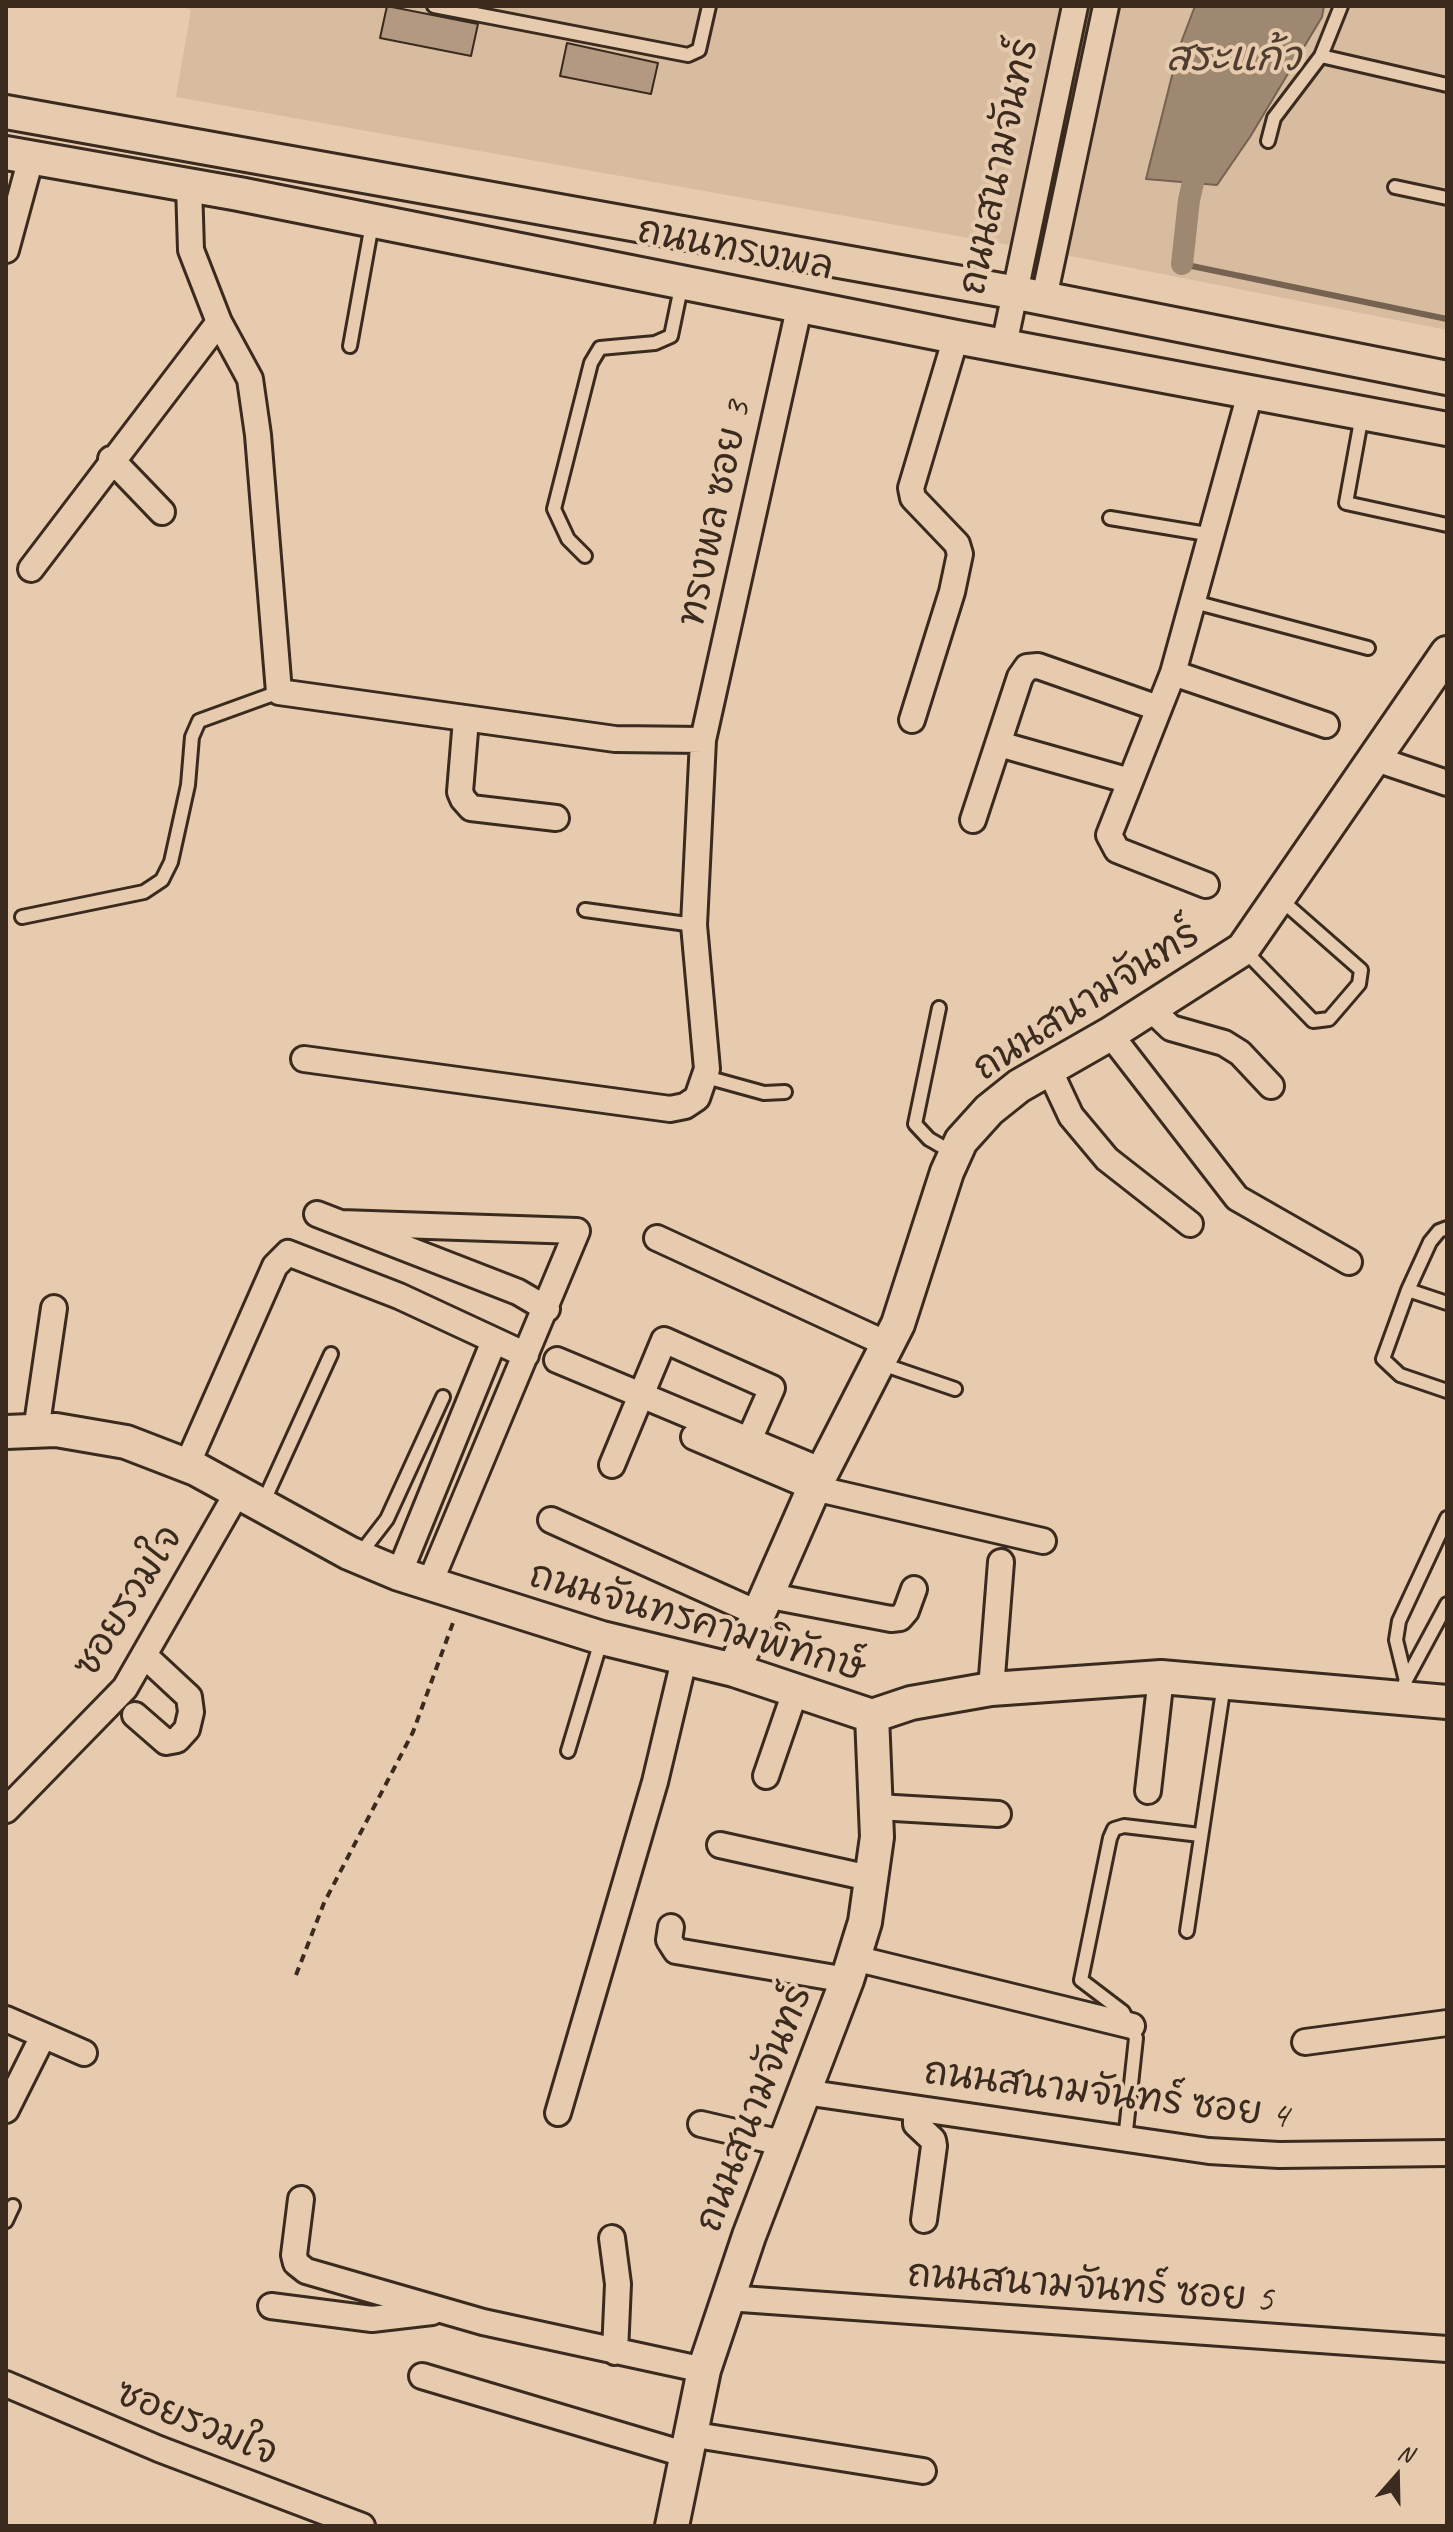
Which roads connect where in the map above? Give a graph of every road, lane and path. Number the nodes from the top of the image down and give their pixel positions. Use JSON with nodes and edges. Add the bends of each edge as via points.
{"nodes":[{"id":1,"x":434,"y":6,"type":"edge"},
{"id":2,"x":709,"y":6,"type":"edge"},
{"id":3,"x":1075,"y":6,"type":"edge"},
{"id":4,"x":1106,"y":6,"type":"edge"},
{"id":5,"x":1341,"y":6,"type":"edge"},
{"id":6,"x":1321,"y":56,"type":"junction"},
{"id":7,"x":1447,"y":85,"type":"edge"},
{"id":8,"x":6,"y":112,"type":"edge"},
{"id":9,"x":1268,"y":141,"type":"dead end"},
{"id":10,"x":18,"y":155,"type":"edge"},
{"id":11,"x":189,"y":185,"type":"junction"},
{"id":12,"x":1395,"y":187,"type":"dead end"},
{"id":13,"x":1447,"y":198,"type":"edge"},
{"id":14,"x":372,"y":220,"type":"junction"},
{"id":15,"x":6,"y":250,"type":"edge"},
{"id":16,"x":683,"y":280,"type":"junction"},
{"id":17,"x":1012,"y":292,"type":"junction"},
{"id":18,"x":1044,"y":298,"type":"junction"},
{"id":19,"x":800,"y":304,"type":"junction"},
{"id":20,"x":219,"y":322,"type":"junction"},
{"id":21,"x":956,"y":337,"type":"junction"},
{"id":22,"x":1004,"y":345,"type":"junction"},
{"id":23,"x":350,"y":346,"type":"dead end"},
{"id":24,"x":1447,"y":378,"type":"edge"},
{"id":25,"x":1251,"y":390,"type":"junction"},
{"id":26,"x":1363,"y":412,"type":"junction"},
{"id":27,"x":1447,"y":429,"type":"edge"},
{"id":28,"x":111,"y":459,"type":"junction"},
{"id":29,"x":162,"y":512,"type":"dead end"},
{"id":30,"x":1110,"y":518,"type":"dead end"},
{"id":31,"x":1447,"y":525,"type":"edge"},
{"id":32,"x":1214,"y":535,"type":"junction"},
{"id":33,"x":585,"y":556,"type":"dead end"},
{"id":34,"x":31,"y":569,"type":"dead end"},
{"id":35,"x":1194,"y":602,"type":"junction"},
{"id":36,"x":1368,"y":648,"type":"dead end"},
{"id":37,"x":1447,"y":653,"type":"edge"},
{"id":38,"x":1173,"y":673,"type":"junction"},
{"id":39,"x":279,"y":692,"type":"junction"},
{"id":40,"x":1158,"y":708,"type":"junction"},
{"id":41,"x":466,"y":719,"type":"junction"},
{"id":42,"x":912,"y":720,"type":"dead end"},
{"id":43,"x":1326,"y":725,"type":"dead end"},
{"id":44,"x":703,"y":740,"type":"junction"},
{"id":45,"x":999,"y":744,"type":"junction"},
{"id":46,"x":1373,"y":758,"type":"junction"},
{"id":47,"x":1130,"y":781,"type":"junction"},
{"id":48,"x":1447,"y":783,"type":"edge"},
{"id":49,"x":556,"y":818,"type":"dead end"},
{"id":50,"x":973,"y":820,"type":"dead end"},
{"id":51,"x":1206,"y":885,"type":"dead end"},
{"id":52,"x":1279,"y":898,"type":"junction"},
{"id":53,"x":585,"y":910,"type":"dead end"},
{"id":54,"x":22,"y":917,"type":"dead end"},
{"id":55,"x":694,"y":925,"type":"junction"},
{"id":56,"x":1243,"y":949,"type":"junction"},
{"id":57,"x":939,"y":1008,"type":"dead end"},
{"id":58,"x":1150,"y":1008,"type":"junction"},
{"id":59,"x":1110,"y":1034,"type":"junction"},
{"id":60,"x":304,"y":1059,"type":"dead end"},
{"id":61,"x":1049,"y":1069,"type":"junction"},
{"id":62,"x":706,"y":1077,"type":"junction"},
{"id":63,"x":1271,"y":1086,"type":"dead end"},
{"id":64,"x":785,"y":1092,"type":"dead end"},
{"id":65,"x":955,"y":1154,"type":"junction"},
{"id":66,"x":317,"y":1214,"type":"dead end"},
{"id":67,"x":341,"y":1223,"type":"junction"},
{"id":68,"x":1190,"y":1224,"type":"dead end"},
{"id":69,"x":1447,"y":1228,"type":"edge"},
{"id":70,"x":657,"y":1238,"type":"dead end"},
{"id":71,"x":1349,"y":1262,"type":"dead end"},
{"id":72,"x":1408,"y":1290,"type":"junction"},
{"id":73,"x":1447,"y":1303,"type":"edge"},
{"id":74,"x":54,"y":1308,"type":"dead end"},
{"id":75,"x":547,"y":1309,"type":"junction"},
{"id":76,"x":494,"y":1341,"type":"junction"},
{"id":77,"x":331,"y":1354,"type":"dead end"},
{"id":78,"x":884,"y":1354,"type":"junction"},
{"id":79,"x":526,"y":1355,"type":"junction"},
{"id":80,"x":557,"y":1360,"type":"dead end"},
{"id":81,"x":955,"y":1389,"type":"dead end"},
{"id":82,"x":1447,"y":1391,"type":"edge"},
{"id":83,"x":641,"y":1396,"type":"junction"},
{"id":84,"x":443,"y":1397,"type":"dead end"},
{"id":85,"x":21,"y":1431,"type":"edge"},
{"id":86,"x":694,"y":1437,"type":"dead end"},
{"id":87,"x":749,"y":1440,"type":"junction"},
{"id":88,"x":187,"y":1465,"type":"junction"},
{"id":89,"x":612,"y":1465,"type":"dead end"},
{"id":90,"x":818,"y":1480,"type":"junction"},
{"id":91,"x":249,"y":1500,"type":"junction"},
{"id":92,"x":1447,"y":1518,"type":"edge"},
{"id":93,"x":551,"y":1520,"type":"dead end"},
{"id":94,"x":1043,"y":1541,"type":"dead end"},
{"id":95,"x":358,"y":1557,"type":"junction"},
{"id":96,"x":1001,"y":1562,"type":"dead end"},
{"id":97,"x":399,"y":1574,"type":"junction"},
{"id":98,"x":429,"y":1585,"type":"junction"},
{"id":99,"x":914,"y":1589,"type":"dead end"},
{"id":100,"x":462,"y":1596,"type":"junction"},
{"id":101,"x":761,"y":1604,"type":"junction"},
{"id":102,"x":1447,"y":1604,"type":"edge"},
{"id":103,"x":602,"y":1638,"type":"junction"},
{"id":104,"x":146,"y":1657,"type":"junction"},
{"id":105,"x":684,"y":1660,"type":"junction"},
{"id":106,"x":734,"y":1670,"type":"junction"},
{"id":107,"x":1161,"y":1677,"type":"junction"},
{"id":108,"x":1224,"y":1681,"type":"junction"},
{"id":109,"x":796,"y":1689,"type":"junction"},
{"id":110,"x":991,"y":1689,"type":"junction"},
{"id":111,"x":1402,"y":1689,"type":"junction"},
{"id":112,"x":1447,"y":1702,"type":"edge"},
{"id":113,"x":135,"y":1715,"type":"dead end"},
{"id":114,"x":872,"y":1716,"type":"junction"},
{"id":115,"x":568,"y":1751,"type":"dead end"},
{"id":116,"x":766,"y":1776,"type":"dead end"},
{"id":117,"x":1148,"y":1791,"type":"dead end"},
{"id":118,"x":877,"y":1807,"type":"junction"},
{"id":119,"x":6,"y":1810,"type":"edge"},
{"id":120,"x":998,"y":1814,"type":"dead end"},
{"id":121,"x":1200,"y":1835,"type":"junction"},
{"id":122,"x":720,"y":1845,"type":"dead end"},
{"id":123,"x":874,"y":1879,"type":"junction"},
{"id":124,"x":671,"y":1927,"type":"dead end"},
{"id":125,"x":1187,"y":1931,"type":"dead end"},
{"id":126,"x":850,"y":1969,"type":"junction"},
{"id":127,"x":296,"y":1975,"type":"dead end"},
{"id":128,"x":6,"y":2019,"type":"edge"},
{"id":129,"x":1447,"y":2023,"type":"edge"},
{"id":130,"x":1132,"y":2026,"type":"junction"},
{"id":131,"x":43,"y":2036,"type":"junction"},
{"id":132,"x":1305,"y":2042,"type":"dead end"},
{"id":133,"x":84,"y":2053,"type":"dead end"},
{"id":134,"x":804,"y":2092,"type":"junction"},
{"id":135,"x":916,"y":2109,"type":"junction"},
{"id":136,"x":6,"y":2110,"type":"edge"},
{"id":137,"x":558,"y":2113,"type":"dead end"},
{"id":138,"x":701,"y":2124,"type":"dead end"},
{"id":139,"x":1125,"y":2140,"type":"junction"},
{"id":140,"x":786,"y":2144,"type":"junction"},
{"id":141,"x":1447,"y":2153,"type":"edge"},
{"id":142,"x":301,"y":2199,"type":"dead end"},
{"id":143,"x":13,"y":2206,"type":"dead end"},
{"id":144,"x":924,"y":2220,"type":"dead end"},
{"id":145,"x":6,"y":2221,"type":"edge"},
{"id":146,"x":612,"y":2238,"type":"dead end"},
{"id":147,"x":727,"y":2298,"type":"junction"},
{"id":148,"x":271,"y":2306,"type":"dead end"},
{"id":149,"x":443,"y":2310,"type":"junction"},
{"id":150,"x":1447,"y":2349,"type":"edge"},
{"id":151,"x":615,"y":2352,"type":"junction"},
{"id":152,"x":704,"y":2370,"type":"junction"},
{"id":153,"x":422,"y":2376,"type":"dead end"},
{"id":154,"x":6,"y":2384,"type":"edge"},
{"id":155,"x":686,"y":2444,"type":"junction"},
{"id":156,"x":923,"y":2471,"type":"dead end"},
{"id":157,"x":362,"y":2526,"type":"edge"},
{"id":158,"x":672,"y":2526,"type":"edge"}],
"edges":[{"from":1,"to":2,"type":"lane","via":[[688,55],[699,50]]},
{"from":3,"to":17,"type":"street","name":"ถนนสนามจันทร์"},
{"from":4,"to":18,"type":"street","name":"ถนนสนามจันทร์"},
{"from":5,"to":6,"type":"lane"},
{"from":6,"to":7,"type":"lane"},
{"from":6,"to":9,"type":"lane","via":[[1274,118]]},
{"from":8,"to":17,"type":"street","name":"ถนนทรงพล"},
{"from":10,"to":11,"type":"street","name":"ถนนทรงพล"},
{"from":10,"to":15,"type":"street"},
{"from":11,"to":14,"type":"street","name":"ถนนทรงพล"},
{"from":11,"to":20,"type":"street","via":[[191,250]]},
{"from":12,"to":13,"type":"lane"},
{"from":14,"to":16,"type":"street","name":"ถนนทรงพล"},
{"from":14,"to":23,"type":"lane"},
{"from":16,"to":19,"type":"street","name":"ถนนทรงพล"},
{"from":16,"to":33,"type":"lane","via":[[671,336],[655,343],[600,348],[591,363],[554,509],[568,539]]},
{"from":17,"to":18,"type":"street","name":"ถนนทรงพล"},
{"from":17,"to":22,"type":"street","name":"ถนนสนามจันทร์"},
{"from":18,"to":24,"type":"street","name":"ถนนทรงพล"},
{"from":19,"to":21,"type":"street","name":"ถนนทรงพล"},
{"from":19,"to":44,"type":"street","name":"ทรงพล ซอย 3"},
{"from":20,"to":28,"type":"street"},
{"from":20,"to":39,"type":"street","via":[[250,379]]},
{"from":21,"to":22,"type":"street","name":"ถนนทรงพล"},
{"from":21,"to":42,"type":"street","via":[[911,488],[913,498],[957,544],[960,554]]},
{"from":22,"to":25,"type":"street","name":"ถนนทรงพล"},
{"from":25,"to":26,"type":"street","name":"ถนนทรงพล"},
{"from":25,"to":32,"type":"street"},
{"from":26,"to":27,"type":"street","name":"ถนนทรงพล"},
{"from":26,"to":31,"type":"lane","via":[[1346,503]]},
{"from":28,"to":29,"type":"street"},
{"from":28,"to":34,"type":"street"},
{"from":30,"to":32,"type":"lane"},
{"from":32,"to":35,"type":"street"},
{"from":35,"to":36,"type":"lane"},
{"from":35,"to":38,"type":"street"},
{"from":37,"to":46,"type":"street","name":"ถนนสนามจันทร์"},
{"from":38,"to":40,"type":"street"},
{"from":38,"to":43,"type":"street"},
{"from":39,"to":41,"type":"street"},
{"from":39,"to":54,"type":"lane","via":[[199,721],[171,862],[162,880],[144,892]]},
{"from":40,"to":45,"type":"street","via":[[1033,665],[1023,670]]},
{"from":40,"to":47,"type":"street"},
{"from":41,"to":44,"type":"street","via":[[615,739]]},
{"from":41,"to":49,"type":"street","via":[[460,792],[471,808]]},
{"from":44,"to":55,"type":"street","name":"ทรงพล ซอย 3"},
{"from":45,"to":47,"type":"street"},
{"from":45,"to":50,"type":"street"},
{"from":46,"to":48,"type":"street"},
{"from":46,"to":52,"type":"street","name":"ถนนสนามจันทร์"},
{"from":47,"to":51,"type":"street","via":[[1109,841],[1117,850]]},
{"from":52,"to":56,"type":"street","name":"ถนนสนามจันทร์"},
{"from":52,"to":56,"type":"lane","via":[[1361,970],[1359,984],[1329,1019],[1313,1021]]},
{"from":53,"to":55,"type":"lane"},
{"from":55,"to":62,"type":"street","name":"ทรงพล ซอย 3"},
{"from":56,"to":58,"type":"street","name":"ถนนสนามจันทร์"},
{"from":57,"to":65,"type":"lane","via":[[915,1124]]},
{"from":58,"to":59,"type":"street","name":"ถนนสนามจันทร์"},
{"from":58,"to":63,"type":"street","via":[[1171,1028],[1240,1053]]},
{"from":59,"to":61,"type":"street","name":"ถนนสนามจันทร์"},
{"from":59,"to":71,"type":"street","via":[[1237,1198]]},
{"from":60,"to":62,"type":"street","via":[[670,1109],[697,1098]]},
{"from":61,"to":65,"type":"street","name":"ถนนสนามจันทร์","via":[[989,1110]]},
{"from":61,"to":68,"type":"street","via":[[1071,1116],[1107,1159]]},
{"from":62,"to":64,"type":"lane","via":[[764,1093]]},
{"from":65,"to":78,"type":"street","name":"ถนนสนามจันทร์"},
{"from":66,"to":67,"type":"street"},
{"from":67,"to":75,"type":"street","via":[[518,1292]]},
{"from":67,"to":75,"type":"street","via":[[577,1231]]},
{"from":69,"to":72,"type":"lane","via":[[1430,1242]]},
{"from":70,"to":78,"type":"street","via":[[703,1256]]},
{"from":72,"to":73,"type":"lane"},
{"from":72,"to":82,"type":"lane","via":[[1383,1359],[1400,1375]]},
{"from":74,"to":85,"type":"street"},
{"from":75,"to":79,"type":"street"},
{"from":76,"to":79,"type":"street"},
{"from":76,"to":88,"type":"street","via":[[399,1296],[288,1253],[275,1266]]},
{"from":76,"to":97,"type":"street"},
{"from":77,"to":91,"type":"lane"},
{"from":78,"to":81,"type":"lane"},
{"from":78,"to":90,"type":"street","name":"ถนนสนามจันทร์"},
{"from":79,"to":98,"type":"street"},
{"from":80,"to":83,"type":"street"},
{"from":83,"to":87,"type":"street"},
{"from":83,"to":87,"type":"street","via":[[664,1340],[772,1388]]},
{"from":83,"to":89,"type":"street"},
{"from":84,"to":95,"type":"lane","via":[[387,1519]]},
{"from":85,"to":88,"type":"street","name":"ถนนจันทรคามพิทักษ์","via":[[56,1430],[126,1442]]},
{"from":86,"to":90,"type":"street"},
{"from":87,"to":90,"type":"street"},
{"from":88,"to":91,"type":"street","name":"ถนนจันทรคามพิทักษ์"},
{"from":90,"to":94,"type":"street"},
{"from":90,"to":101,"type":"street","name":"ถนนสนามจันทร์"},
{"from":91,"to":95,"type":"street","name":"ถนนจันทรคามพิทักษ์"},
{"from":91,"to":104,"type":"street","name":"ซอยรวมใจ"},
{"from":92,"to":111,"type":"lane","via":[[1399,1621]]},
{"from":93,"to":101,"type":"street"},
{"from":95,"to":97,"type":"street","name":"ถนนจันทรคามพิทักษ์"},
{"from":96,"to":110,"type":"street"},
{"from":97,"to":98,"type":"street","name":"ถนนจันทรคามพิทักษ์"},
{"from":98,"to":100,"type":"street","name":"ถนนจันทรคามพิทักษ์"},
{"from":99,"to":101,"type":"street","via":[[906,1611],[891,1619]]},
{"from":100,"to":103,"type":"street","name":"ถนนจันทรคามพิทักษ์"},
{"from":100,"to":127,"type":"path","via":[[413,1732],[324,1903]]},
{"from":101,"to":106,"type":"street","name":"ถนนสนามจันทร์"},
{"from":102,"to":111,"type":"lane"},
{"from":103,"to":105,"type":"street","name":"ถนนจันทรคามพิทักษ์"},
{"from":103,"to":115,"type":"lane"},
{"from":104,"to":113,"type":"street","via":[[189,1697],[191,1712],[187,1729],[177,1740],[166,1742]]},
{"from":104,"to":119,"type":"street","name":"ซอยรวมใจ","via":[[125,1688]]},
{"from":105,"to":106,"type":"street","name":"ถนนจันทรคามพิทักษ์"},
{"from":105,"to":137,"type":"street","via":[[655,1782]]},
{"from":106,"to":109,"type":"street","name":"ถนนจันทรคามพิทักษ์"},
{"from":107,"to":108,"type":"street","name":"ถนนจันทรคามพิทักษ์"},
{"from":107,"to":110,"type":"street","name":"ถนนจันทรคามพิทักษ์"},
{"from":107,"to":117,"type":"street"},
{"from":108,"to":111,"type":"street","name":"ถนนจันทรคามพิทักษ์"},
{"from":108,"to":121,"type":"lane"},
{"from":109,"to":114,"type":"street","name":"ถนนจันทรคามพิทักษ์"},
{"from":109,"to":116,"type":"street"},
{"from":110,"to":114,"type":"street","name":"ถนนจันทรคามพิทักษ์","via":[[911,1703]]},
{"from":111,"to":112,"type":"street","name":"ถนนจันทรคามพิทักษ์"},
{"from":114,"to":118,"type":"street","name":"ถนนสนามจันทร์"},
{"from":118,"to":120,"type":"street"},
{"from":118,"to":123,"type":"street","name":"ถนนสนามจันทร์"},
{"from":121,"to":125,"type":"lane"},
{"from":121,"to":130,"type":"lane","via":[[1124,1826],[1114,1829],[1110,1838],[1081,1980],[1123,2012]]},
{"from":122,"to":123,"type":"street"},
{"from":123,"to":126,"type":"street","name":"ถนนสนามจันทร์"},
{"from":124,"to":126,"type":"street","via":[[669,1940],[676,1951]]},
{"from":126,"to":130,"type":"street"},
{"from":126,"to":134,"type":"street","name":"ถนนสนามจันทร์"},
{"from":128,"to":131,"type":"street"},
{"from":129,"to":132,"type":"street"},
{"from":130,"to":139,"type":"lane","via":[[1136,2038]]},
{"from":131,"to":133,"type":"street"},
{"from":131,"to":136,"type":"street"},
{"from":134,"to":135,"type":"street","name":"ถนนสนามจันทร์ ซอย 4"},
{"from":134,"to":140,"type":"street","name":"ถนนสนามจันทร์"},
{"from":135,"to":139,"type":"street","name":"ถนนสนามจันทร์ ซอย 4"},
{"from":135,"to":144,"type":"street","via":[[916,2124],[934,2146]]},
{"from":138,"to":140,"type":"street"},
{"from":139,"to":141,"type":"street","name":"ถนนสนามจันทร์ ซอย 4","via":[[1279,2155]]},
{"from":140,"to":147,"type":"street","name":"ถนนสนามจันทร์"},
{"from":142,"to":149,"type":"street","via":[[296,2263],[306,2271]]},
{"from":143,"to":145,"type":"lane"},
{"from":146,"to":151,"type":"street","via":[[618,2284]]},
{"from":147,"to":150,"type":"street","name":"ถนนสนามจันทร์ ซอย 5"},
{"from":147,"to":152,"type":"street","name":"ถนนสนามจันทร์"},
{"from":148,"to":149,"type":"street","via":[[372,2319]]},
{"from":149,"to":151,"type":"street"},
{"from":151,"to":152,"type":"street"},
{"from":152,"to":155,"type":"street","name":"ถนนสนามจันทร์"},
{"from":153,"to":155,"type":"street"},
{"from":154,"to":157,"type":"street","name":"ซอยรวมใจ"},
{"from":155,"to":156,"type":"street"},
{"from":155,"to":158,"type":"street","name":"ถนนสนามจันทร์"}]}
